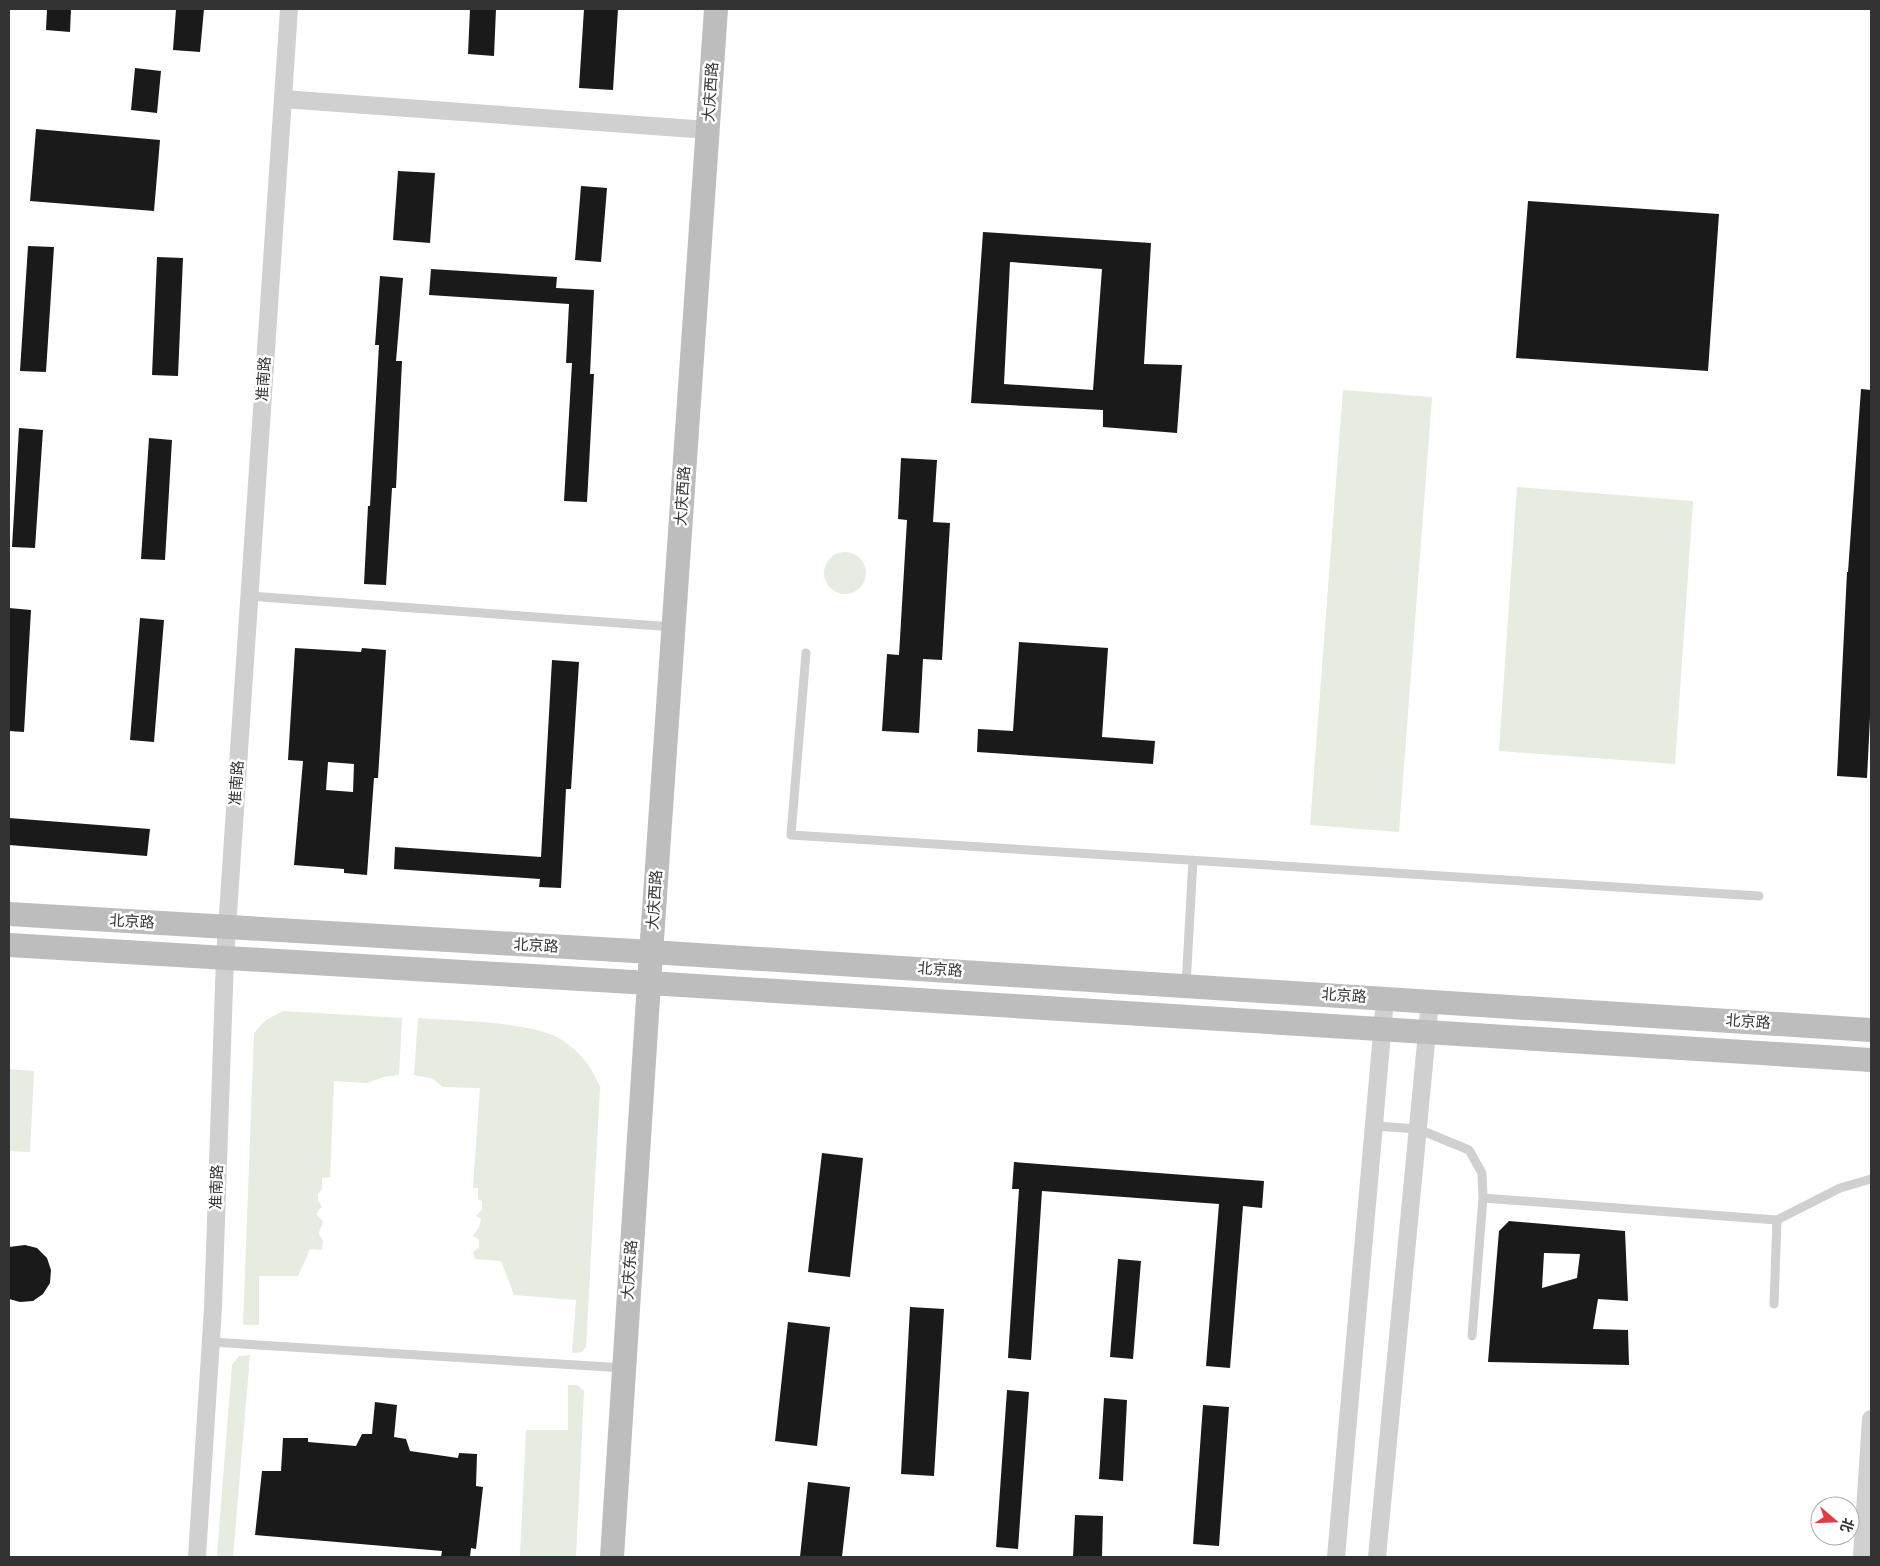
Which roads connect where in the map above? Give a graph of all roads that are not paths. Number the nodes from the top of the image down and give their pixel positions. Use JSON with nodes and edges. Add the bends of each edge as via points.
{"nodes":[{"id":1,"x":289,"y":9,"type":"edge"},
{"id":2,"x":716,"y":9,"type":"edge"},
{"id":3,"x":283,"y":99,"type":"junction"},
{"id":4,"x":708,"y":130,"type":"junction"},
{"id":5,"x":249,"y":596,"type":"junction"},
{"id":6,"x":674,"y":627,"type":"junction"},
{"id":7,"x":806,"y":653,"type":"dead end"},
{"id":8,"x":1194,"y":860,"type":"junction"},
{"id":9,"x":1758,"y":896,"type":"dead end"},
{"id":10,"x":9,"y":914,"type":"edge"},
{"id":11,"x":227,"y":927,"type":"junction"},
{"id":12,"x":9,"y":945,"type":"edge"},
{"id":13,"x":651,"y":952,"type":"junction"},
{"id":14,"x":225,"y":958,"type":"junction"},
{"id":15,"x":649,"y":983,"type":"junction"},
{"id":16,"x":1186,"y":986,"type":"junction"},
{"id":17,"x":1385,"y":999,"type":"junction"},
{"id":18,"x":1430,"y":1002,"type":"junction"},
{"id":19,"x":1383,"y":1029,"type":"junction"},
{"id":20,"x":1871,"y":1030,"type":"edge"},
{"id":21,"x":1427,"y":1032,"type":"junction"},
{"id":22,"x":1871,"y":1060,"type":"edge"},
{"id":23,"x":1375,"y":1126,"type":"junction"},
{"id":24,"x":1418,"y":1129,"type":"junction"},
{"id":25,"x":1871,"y":1179,"type":"edge"},
{"id":26,"x":1483,"y":1198,"type":"junction"},
{"id":27,"x":1777,"y":1220,"type":"junction"},
{"id":28,"x":1774,"y":1304,"type":"dead end"},
{"id":29,"x":1472,"y":1336,"type":"dead end"},
{"id":30,"x":210,"y":1342,"type":"junction"},
{"id":31,"x":624,"y":1368,"type":"junction"},
{"id":32,"x":1871,"y":1419,"type":"edge"},
{"id":33,"x":197,"y":1557,"type":"edge"},
{"id":34,"x":612,"y":1557,"type":"edge"},
{"id":35,"x":1336,"y":1557,"type":"edge"},
{"id":36,"x":1377,"y":1557,"type":"edge"},
{"id":37,"x":1862,"y":1557,"type":"edge"}],
"edges":[{"from":1,"to":3,"type":"street","name":"准南路"},
{"from":2,"to":4,"type":"main road","name":"大庆西路"},
{"from":3,"to":4,"type":"street"},
{"from":3,"to":5,"type":"street","name":"准南路"},
{"from":4,"to":6,"type":"main road","name":"大庆西路"},
{"from":5,"to":6,"type":"lane"},
{"from":5,"to":11,"type":"street","name":"准南路"},
{"from":6,"to":13,"type":"main road","name":"大庆西路"},
{"from":7,"to":8,"type":"lane","via":[[792,835]]},
{"from":8,"to":9,"type":"lane"},
{"from":8,"to":16,"type":"lane"},
{"from":10,"to":11,"type":"main road","name":"北京路"},
{"from":11,"to":13,"type":"main road","name":"北京路"},
{"from":11,"to":14,"type":"street","name":"准南路"},
{"from":12,"to":14,"type":"main road","name":"北京路"},
{"from":13,"to":15,"type":"main road","name":"大庆西路"},
{"from":13,"to":16,"type":"main road","name":"北京路"},
{"from":14,"to":15,"type":"main road","name":"北京路"},
{"from":14,"to":30,"type":"street","name":"准南路"},
{"from":15,"to":19,"type":"main road","name":"北京路"},
{"from":15,"to":31,"type":"main road","name":"大庆东路"},
{"from":16,"to":17,"type":"main road","name":"北京路"},
{"from":17,"to":18,"type":"main road","name":"北京路"},
{"from":17,"to":19,"type":"street"},
{"from":18,"to":20,"type":"main road","name":"北京路"},
{"from":18,"to":21,"type":"street"},
{"from":19,"to":21,"type":"main road","name":"北京路"},
{"from":19,"to":23,"type":"street"},
{"from":21,"to":22,"type":"main road","name":"北京路"},
{"from":21,"to":24,"type":"street"},
{"from":23,"to":24,"type":"lane"},
{"from":23,"to":35,"type":"street"},
{"from":24,"to":26,"type":"lane","via":[[1469,1150],[1482,1173]]},
{"from":24,"to":36,"type":"street"},
{"from":25,"to":27,"type":"lane","via":[[1840,1188]]},
{"from":26,"to":27,"type":"lane"},
{"from":26,"to":29,"type":"lane"},
{"from":27,"to":28,"type":"lane"},
{"from":30,"to":31,"type":"lane"},
{"from":30,"to":33,"type":"street","name":"准南路"},
{"from":31,"to":34,"type":"main road","name":"大庆东路"},
{"from":32,"to":37,"type":"street"}]}
